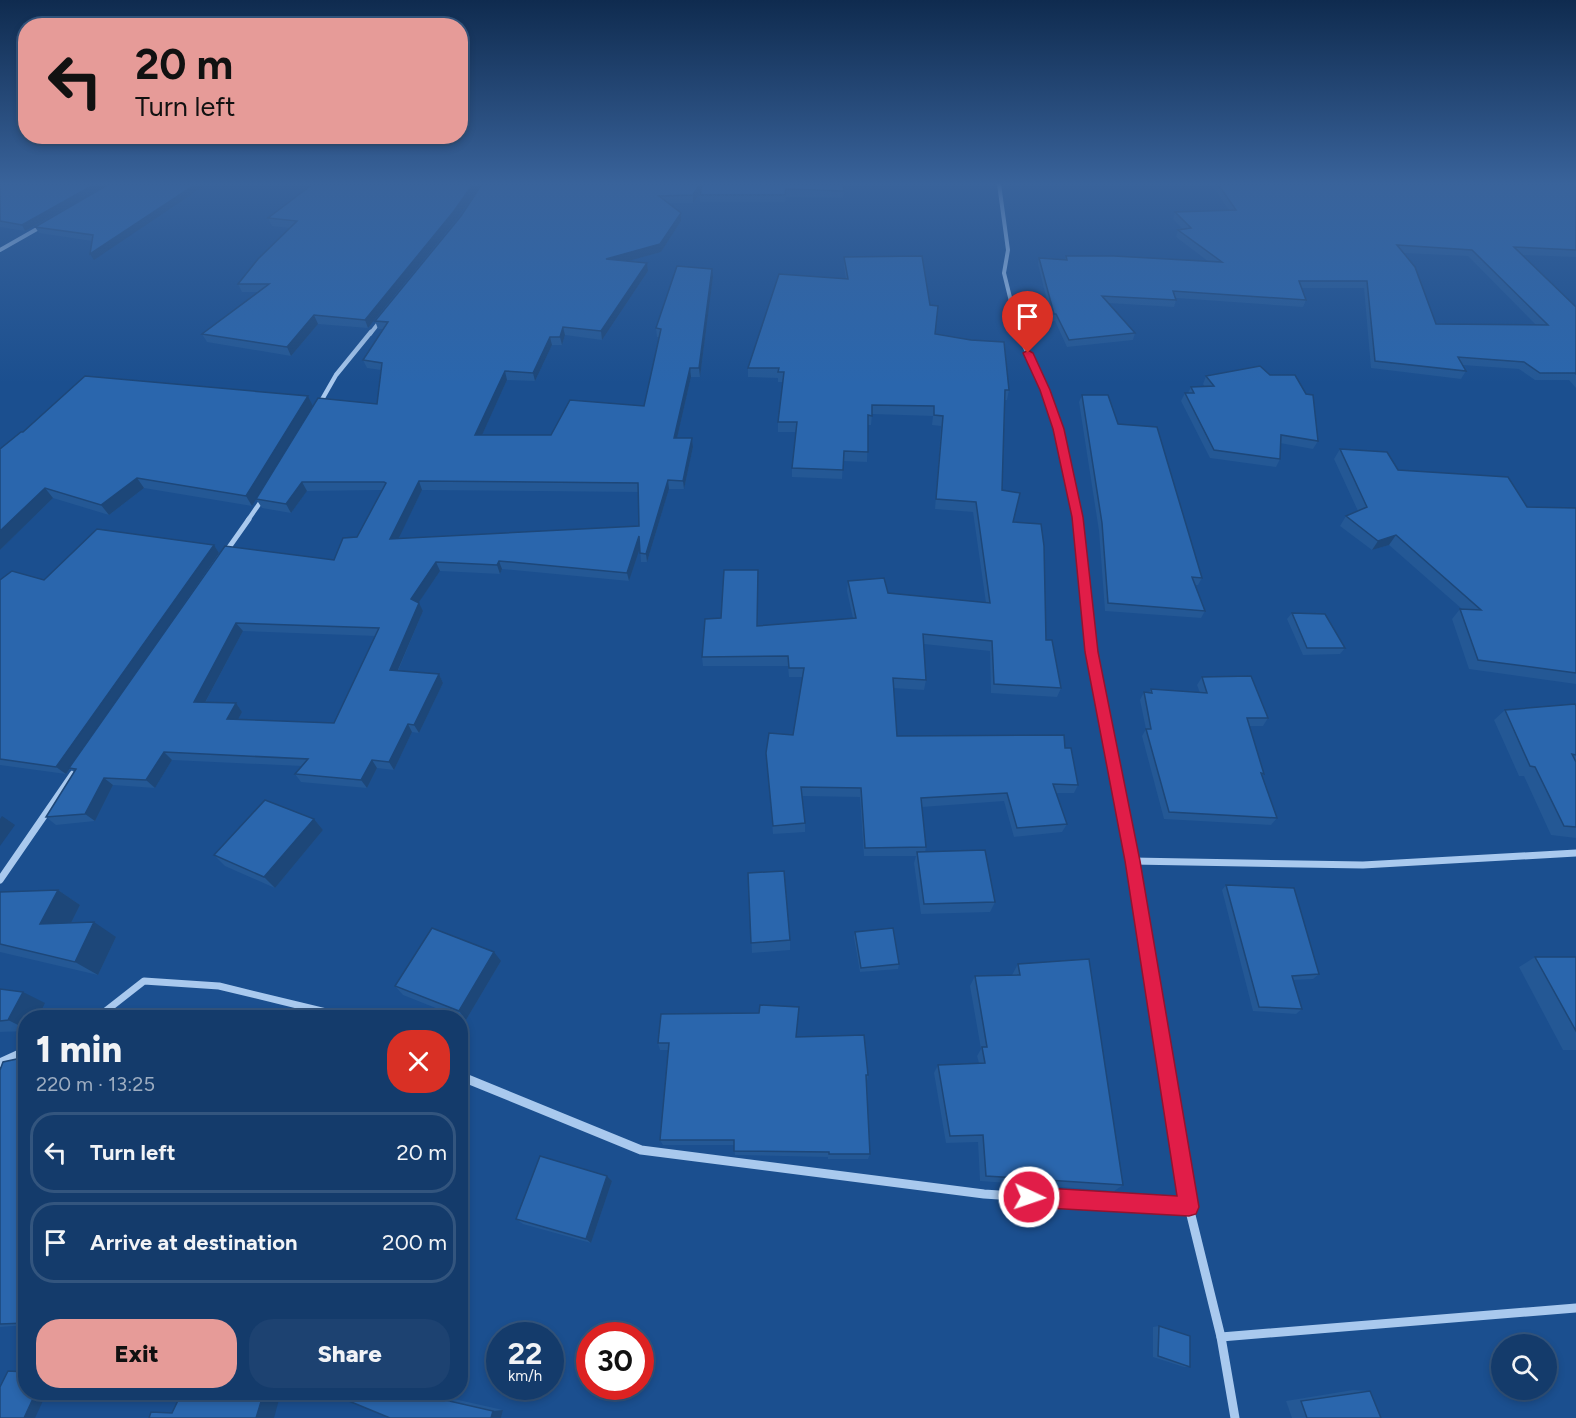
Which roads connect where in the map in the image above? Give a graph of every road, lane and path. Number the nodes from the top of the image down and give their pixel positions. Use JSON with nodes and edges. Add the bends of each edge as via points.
{"nodes":[{"id":1,"x":1008,"y":250,"type":"edge"},
{"id":2,"x":387,"y":312,"type":"edge"},
{"id":3,"x":314,"y":413,"type":"edge"},
{"id":4,"x":269,"y":489,"type":"edge"},
{"id":5,"x":222,"y":558,"type":"edge"},
{"id":6,"x":74,"y":773,"type":"edge"},
{"id":7,"x":1576,"y":853,"type":"edge"},
{"id":8,"x":1132,"y":861,"type":"junction"},
{"id":9,"x":0,"y":880,"type":"edge"},
{"id":10,"x":107,"y":1010,"type":"edge"},
{"id":11,"x":318,"y":1010,"type":"edge"},
{"id":12,"x":18,"y":1055,"type":"edge"},
{"id":13,"x":0,"y":1063,"type":"edge"},
{"id":14,"x":468,"y":1079,"type":"edge"},
{"id":15,"x":1189,"y":1207,"type":"junction"},
{"id":16,"x":1576,"y":1308,"type":"edge"},
{"id":17,"x":1221,"y":1337,"type":"junction"},
{"id":18,"x":1235,"y":1418,"type":"edge"}],
"edges":[{"from":1,"to":8,"type":"street","via":[[1004,273],[1019,335],[1059,429],[1077,517],[1091,652]]},
{"from":2,"to":3,"type":"street","via":[[336,375]]},
{"from":4,"to":5,"type":"street"},
{"from":6,"to":9,"type":"street"},
{"from":7,"to":8,"type":"street","via":[[1363,865]]},
{"from":8,"to":15,"type":"street"},
{"from":10,"to":11,"type":"street","via":[[144,981],[219,986]]},
{"from":12,"to":13,"type":"street"},
{"from":14,"to":15,"type":"street","via":[[641,1150],[984,1194]]},
{"from":15,"to":17,"type":"street"},
{"from":16,"to":17,"type":"street"},
{"from":17,"to":18,"type":"street"}]}
